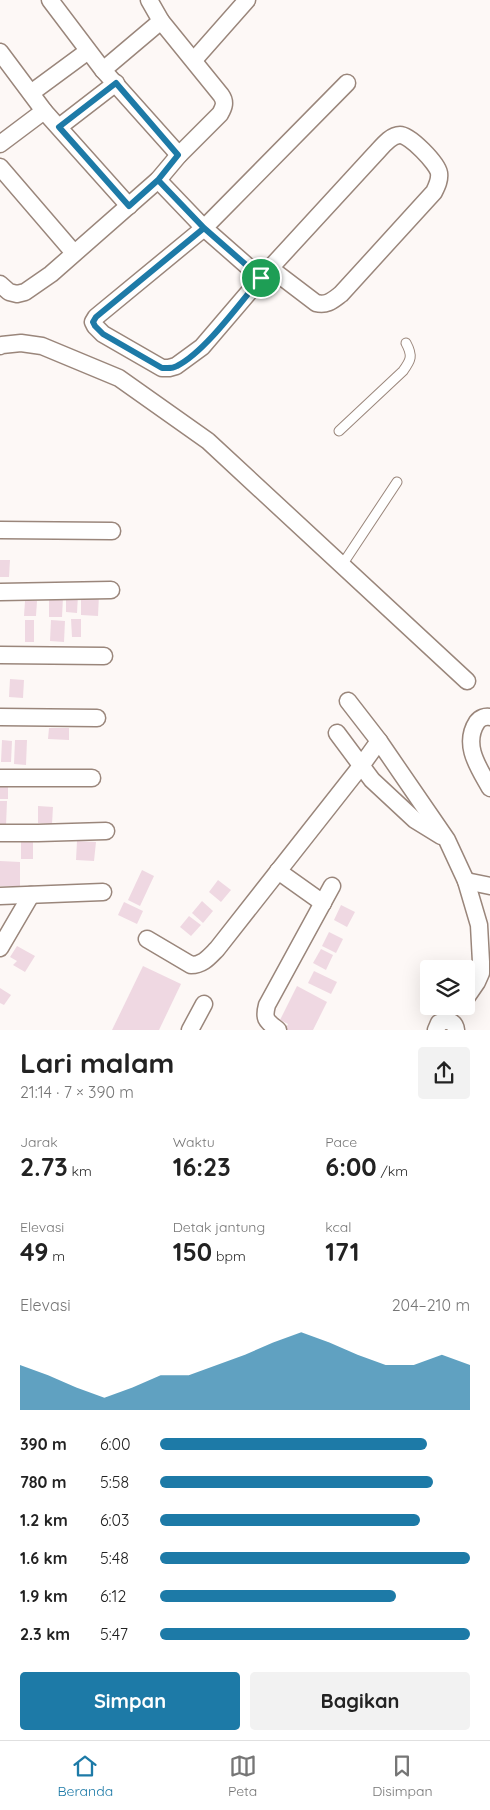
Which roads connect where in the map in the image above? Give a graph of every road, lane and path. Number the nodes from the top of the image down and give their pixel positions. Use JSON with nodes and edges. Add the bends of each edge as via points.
{"nodes":[{"id":1,"x":50,"y":0,"type":"edge"},
{"id":2,"x":149,"y":0,"type":"edge"},
{"id":3,"x":247,"y":0,"type":"edge"},
{"id":4,"x":161,"y":21,"type":"junction"},
{"id":5,"x":88,"y":51,"type":"junction"},
{"id":6,"x":0,"y":52,"type":"edge"},
{"id":7,"x":194,"y":60,"type":"junction"},
{"id":8,"x":104,"y":70,"type":"junction"},
{"id":9,"x":116,"y":83,"type":"junction"},
{"id":10,"x":347,"y":83,"type":"dead end"},
{"id":11,"x":31,"y":93,"type":"junction"},
{"id":12,"x":44,"y":111,"type":"junction"},
{"id":13,"x":59,"y":127,"type":"junction"},
{"id":14,"x":0,"y":144,"type":"edge"},
{"id":15,"x":178,"y":155,"type":"junction"},
{"id":16,"x":0,"y":167,"type":"edge"},
{"id":17,"x":158,"y":180,"type":"junction"},
{"id":18,"x":129,"y":206,"type":"junction"},
{"id":19,"x":204,"y":228,"type":"junction"},
{"id":20,"x":74,"y":253,"type":"junction"},
{"id":21,"x":266,"y":273,"type":"junction"},
{"id":22,"x":0,"y":284,"type":"edge"},
{"id":23,"x":406,"y":343,"type":"dead end"},
{"id":24,"x":0,"y":346,"type":"edge"},
{"id":25,"x":339,"y":431,"type":"dead end"},
{"id":26,"x":397,"y":482,"type":"dead end"},
{"id":27,"x":0,"y":530,"type":"edge"},
{"id":28,"x":112,"y":531,"type":"dead end"},
{"id":29,"x":342,"y":565,"type":"junction"},
{"id":30,"x":111,"y":590,"type":"dead end"},
{"id":31,"x":0,"y":592,"type":"edge"},
{"id":32,"x":0,"y":655,"type":"edge"},
{"id":33,"x":104,"y":656,"type":"dead end"},
{"id":34,"x":467,"y":681,"type":"dead end"},
{"id":35,"x":348,"y":701,"type":"dead end"},
{"id":36,"x":0,"y":717,"type":"edge"},
{"id":37,"x":490,"y":717,"type":"edge"},
{"id":38,"x":97,"y":718,"type":"dead end"},
{"id":39,"x":337,"y":733,"type":"dead end"},
{"id":40,"x":379,"y":741,"type":"junction"},
{"id":41,"x":361,"y":766,"type":"junction"},
{"id":42,"x":0,"y":778,"type":"edge"},
{"id":43,"x":92,"y":778,"type":"dead end"},
{"id":44,"x":490,"y":788,"type":"edge"},
{"id":45,"x":106,"y":831,"type":"dead end"},
{"id":46,"x":0,"y":833,"type":"edge"},
{"id":47,"x":448,"y":840,"type":"junction"},
{"id":48,"x":278,"y":871,"type":"junction"},
{"id":49,"x":466,"y":881,"type":"junction"},
{"id":50,"x":332,"y":886,"type":"dead end"},
{"id":51,"x":490,"y":886,"type":"edge"},
{"id":52,"x":102,"y":892,"type":"dead end"},
{"id":53,"x":31,"y":895,"type":"junction"},
{"id":54,"x":0,"y":896,"type":"edge"},
{"id":55,"x":323,"y":903,"type":"junction"},
{"id":56,"x":147,"y":939,"type":"dead end"},
{"id":57,"x":0,"y":948,"type":"edge"},
{"id":58,"x":475,"y":985,"type":"edge"},
{"id":59,"x":204,"y":1004,"type":"dead end"},
{"id":60,"x":453,"y":1026,"type":"edge"},
{"id":61,"x":190,"y":1030,"type":"edge"},
{"id":62,"x":278,"y":1030,"type":"edge"},
{"id":63,"x":436,"y":1030,"type":"edge"}],
"edges":[{"from":1,"to":5,"type":"street"},
{"from":2,"to":4,"type":"street"},
{"from":3,"to":7,"type":"street"},
{"from":4,"to":7,"type":"street"},
{"from":4,"to":8,"type":"street"},
{"from":5,"to":8,"type":"street"},
{"from":5,"to":11,"type":"street"},
{"from":6,"to":11,"type":"street"},
{"from":7,"to":15,"type":"street","via":[[225,101],[224,108]]},
{"from":8,"to":9,"type":"street"},
{"from":9,"to":13,"type":"street"},
{"from":9,"to":15,"type":"street"},
{"from":10,"to":19,"type":"street"},
{"from":11,"to":12,"type":"street"},
{"from":12,"to":13,"type":"street"},
{"from":12,"to":14,"type":"street"},
{"from":13,"to":18,"type":"street"},
{"from":15,"to":17,"type":"street"},
{"from":16,"to":20,"type":"street"},
{"from":17,"to":18,"type":"street"},
{"from":17,"to":19,"type":"street"},
{"from":18,"to":20,"type":"street"},
{"from":19,"to":21,"type":"street"},
{"from":19,"to":21,"type":"street","via":[[96,317],[95,326],[103,334],[162,368],[169,368],[202,347]]},
{"from":20,"to":22,"type":"street","via":[[25,292],[9,292]]},
{"from":21,"to":21,"type":"street","via":[[392,138],[400,135],[410,139],[435,163],[439,173],[434,192],[341,294],[329,303],[316,303]]},
{"from":23,"to":25,"type":"lane","via":[[411,352],[410,362]]},
{"from":24,"to":29,"type":"street","via":[[42,346],[119,378],[208,441]]},
{"from":26,"to":29,"type":"lane"},
{"from":27,"to":28,"type":"street"},
{"from":29,"to":34,"type":"street"},
{"from":30,"to":31,"type":"street"},
{"from":32,"to":33,"type":"street"},
{"from":35,"to":40,"type":"street"},
{"from":36,"to":38,"type":"street"},
{"from":37,"to":44,"type":"street","via":[[478,720],[471,732],[471,749]]},
{"from":39,"to":41,"type":"street"},
{"from":40,"to":41,"type":"street"},
{"from":40,"to":47,"type":"street"},
{"from":41,"to":47,"type":"street","via":[[415,820]]},
{"from":41,"to":48,"type":"street"},
{"from":42,"to":43,"type":"street"},
{"from":45,"to":46,"type":"street"},
{"from":47,"to":49,"type":"street"},
{"from":48,"to":55,"type":"street"},
{"from":48,"to":56,"type":"street","via":[[217,949],[199,965],[191,965]]},
{"from":49,"to":51,"type":"street"},
{"from":49,"to":58,"type":"street","via":[[479,925],[481,962]]},
{"from":50,"to":55,"type":"street"},
{"from":52,"to":53,"type":"street"},
{"from":53,"to":54,"type":"street"},
{"from":53,"to":57,"type":"street"},
{"from":55,"to":62,"type":"street","via":[[267,1005],[266,1020]]},
{"from":59,"to":61,"type":"street"},
{"from":60,"to":63,"type":"street","via":[[444,1021]]}]}
